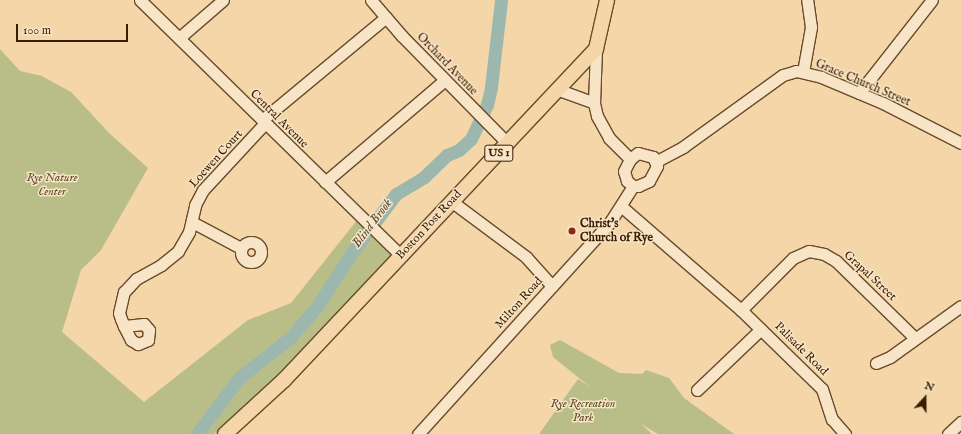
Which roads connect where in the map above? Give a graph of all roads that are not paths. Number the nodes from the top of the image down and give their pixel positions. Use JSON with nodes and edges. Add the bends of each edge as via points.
{"nodes":[{"id":1,"x":140,"y":0,"type":"edge"},
{"id":2,"x":223,"y":0,"type":"edge"},
{"id":3,"x":371,"y":0,"type":"edge"},
{"id":4,"x":607,"y":0,"type":"edge"},
{"id":5,"x":807,"y":0,"type":"edge"},
{"id":6,"x":932,"y":0,"type":"edge"},
{"id":7,"x":386,"y":17,"type":"junction"},
{"id":8,"x":179,"y":38,"type":"junction"},
{"id":9,"x":596,"y":49,"type":"junction"},
{"id":10,"x":803,"y":72,"type":"junction"},
{"id":11,"x":445,"y":80,"type":"junction"},
{"id":12,"x":560,"y":90,"type":"junction"},
{"id":13,"x":859,"y":93,"type":"junction"},
{"id":14,"x":594,"y":102,"type":"junction"},
{"id":15,"x":264,"y":122,"type":"junction"},
{"id":16,"x":961,"y":143,"type":"edge"},
{"id":17,"x":508,"y":144,"type":"junction"},
{"id":18,"x":630,"y":159,"type":"junction"},
{"id":19,"x":657,"y":162,"type":"junction"},
{"id":20,"x":325,"y":182,"type":"junction"},
{"id":21,"x":633,"y":186,"type":"junction"},
{"id":22,"x":450,"y":201,"type":"junction"},
{"id":23,"x":622,"y":207,"type":"junction"},
{"id":24,"x":192,"y":222,"type":"junction"},
{"id":25,"x":241,"y":248,"type":"dead end"},
{"id":26,"x":401,"y":256,"type":"junction"},
{"id":27,"x":552,"y":286,"type":"junction"},
{"id":28,"x":961,"y":306,"type":"edge"},
{"id":29,"x":741,"y":310,"type":"junction"},
{"id":30,"x":124,"y":326,"type":"dead end"},
{"id":31,"x":762,"y":329,"type":"junction"},
{"id":32,"x":915,"y":338,"type":"junction"},
{"id":33,"x":876,"y":363,"type":"dead end"},
{"id":34,"x":697,"y":390,"type":"dead end"},
{"id":35,"x":961,"y":422,"type":"edge"},
{"id":36,"x":225,"y":434,"type":"edge"},
{"id":37,"x":418,"y":434,"type":"edge"},
{"id":38,"x":845,"y":434,"type":"edge"},
{"id":39,"x":948,"y":434,"type":"edge"}],
"edges":[{"from":1,"to":8,"type":"street","name":"Central Avenue"},
{"from":2,"to":8,"type":"street"},
{"from":3,"to":7,"type":"street","name":"Orchard Avenue"},
{"from":4,"to":9,"type":"main road","name":"Boston Post Road","number":"US 1"},
{"from":5,"to":10,"type":"street","via":[[811,27]]},
{"from":6,"to":13,"type":"street"},
{"from":7,"to":11,"type":"street","name":"Orchard Avenue"},
{"from":7,"to":15,"type":"street","name":"Loewen Court"},
{"from":8,"to":15,"type":"street","name":"Central Avenue"},
{"from":9,"to":12,"type":"main road","name":"Boston Post Road","number":"US 1"},
{"from":9,"to":14,"type":"street"},
{"from":10,"to":13,"type":"street","name":"Grace Church Street"},
{"from":10,"to":19,"type":"street","name":"Grace Church Street","via":[[783,75],[689,144]]},
{"from":11,"to":17,"type":"street","name":"Orchard Avenue"},
{"from":11,"to":20,"type":"street"},
{"from":12,"to":14,"type":"street"},
{"from":12,"to":17,"type":"main road","name":"Boston Post Road","number":"US 1"},
{"from":13,"to":16,"type":"street","name":"Grace Church Street"},
{"from":14,"to":18,"type":"street","via":[[603,130]]},
{"from":15,"to":20,"type":"street","name":"Central Avenue"},
{"from":15,"to":24,"type":"street","name":"Loewen Court","via":[[203,190],[195,205]]},
{"from":17,"to":22,"type":"main road","name":"Boston Post Road","number":"US 1"},
{"from":18,"to":19,"type":"street","via":[[643,153],[653,157]]},
{"from":18,"to":21,"type":"street","via":[[624,171],[627,181]]},
{"from":19,"to":21,"type":"street","via":[[656,172],[649,181],[644,185]]},
{"from":20,"to":26,"type":"street","name":"Central Avenue"},
{"from":21,"to":23,"type":"street","name":"Milton Road"},
{"from":22,"to":26,"type":"main road","name":"Boston Post Road","number":"US 1"},
{"from":22,"to":27,"type":"street","via":[[526,257]]},
{"from":23,"to":27,"type":"street","name":"Milton Road"},
{"from":23,"to":29,"type":"street","name":"Palisade Road"},
{"from":24,"to":25,"type":"street"},
{"from":24,"to":30,"type":"street","name":"Loewen Court","via":[[178,251],[161,266],[136,279],[124,292],[119,307]]},
{"from":26,"to":36,"type":"main road","name":"Boston Post Road","number":"US 1","via":[[280,384]]},
{"from":27,"to":37,"type":"street","name":"Milton Road"},
{"from":28,"to":32,"type":"street"},
{"from":29,"to":31,"type":"street","name":"Palisade Road"},
{"from":29,"to":32,"type":"street","name":"Grapal Street","via":[[793,258],[809,251],[824,254],[836,261]]},
{"from":31,"to":34,"type":"street"},
{"from":31,"to":38,"type":"street","name":"Palisade Road","via":[[822,389],[832,419]]},
{"from":32,"to":33,"type":"street","via":[[890,357]]},
{"from":35,"to":39,"type":"street"}]}
